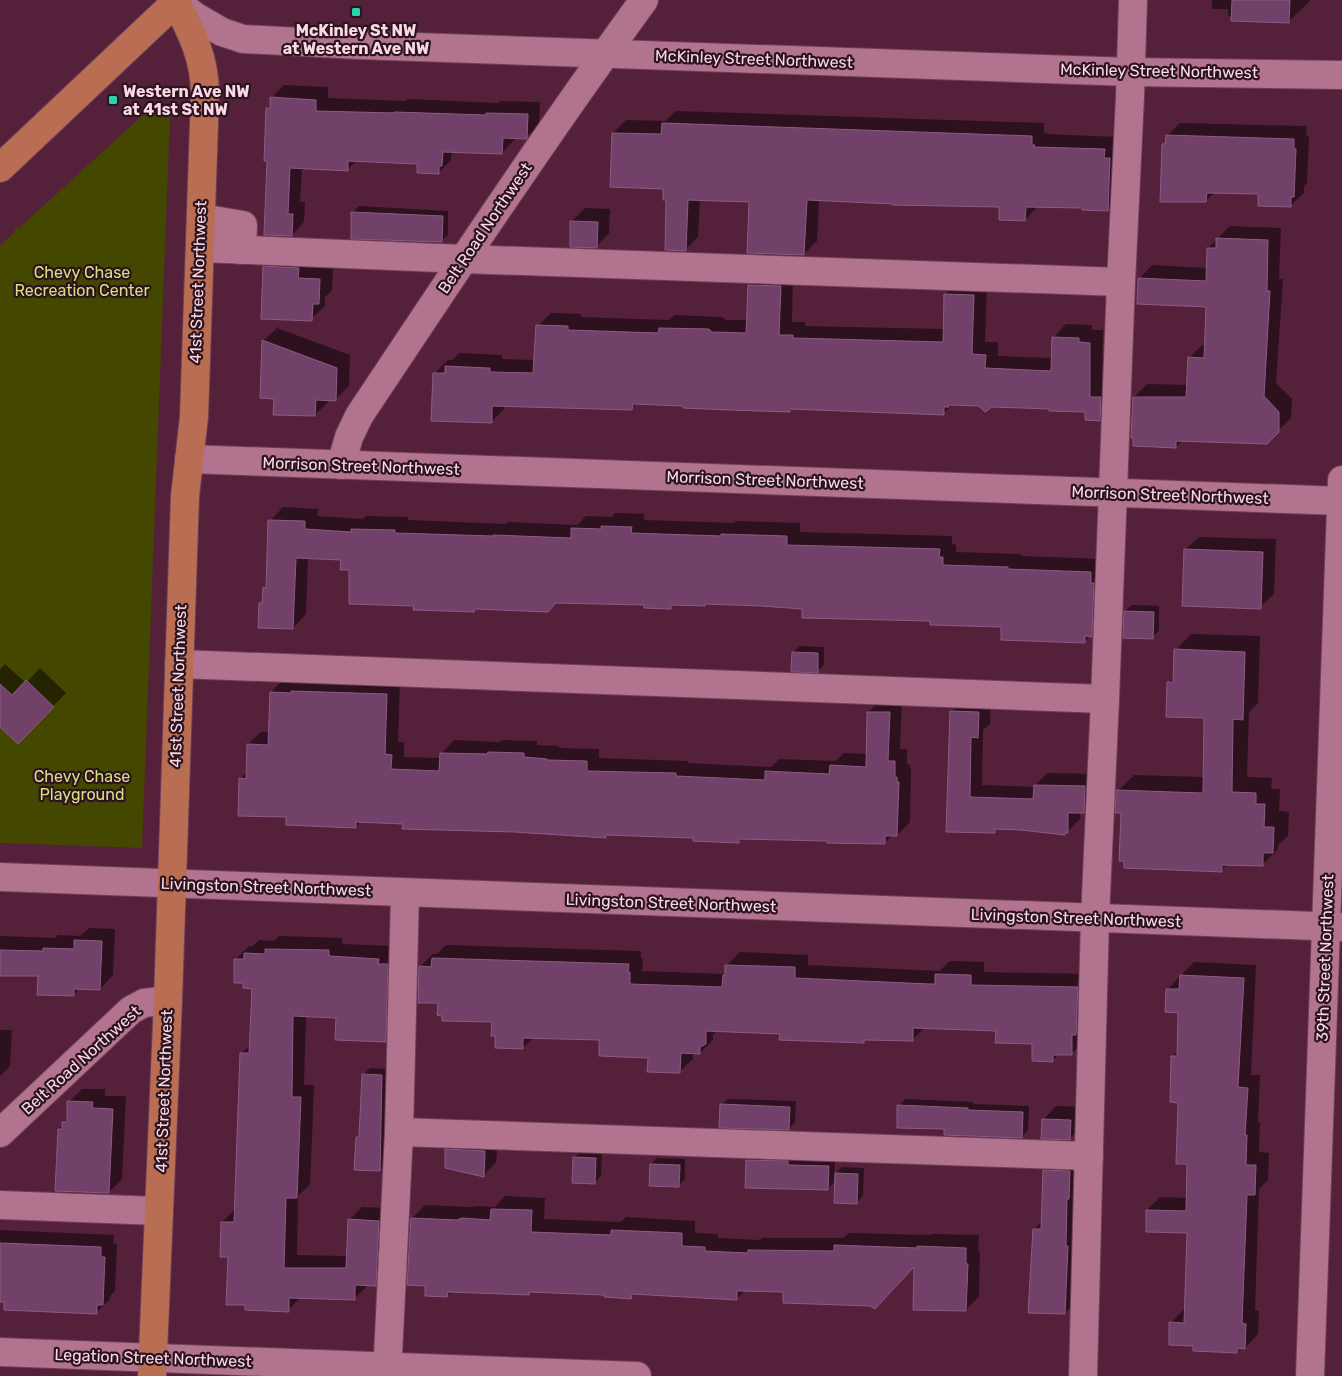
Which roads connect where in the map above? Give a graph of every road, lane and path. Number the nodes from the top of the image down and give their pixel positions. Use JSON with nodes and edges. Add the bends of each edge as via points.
{"nodes":[{"id":1,"x":644,"y":0,"type":"edge"},
{"id":2,"x":1133,"y":0,"type":"edge"},
{"id":3,"x":176,"y":1,"type":"edge"},
{"id":4,"x":606,"y":53,"type":"junction"},
{"id":5,"x":1131,"y":72,"type":"junction"},
{"id":6,"x":1342,"y":75,"type":"edge"},
{"id":7,"x":0,"y":168,"type":"edge"},
{"id":8,"x":201,"y":218,"type":"junction"},
{"id":9,"x":200,"y":248,"type":"junction"},
{"id":10,"x":242,"y":250,"type":"junction"},
{"id":11,"x":463,"y":259,"type":"junction"},
{"id":12,"x":1120,"y":282,"type":"junction"},
{"id":13,"x":189,"y":459,"type":"junction"},
{"id":14,"x":341,"y":465,"type":"junction"},
{"id":15,"x":1112,"y":493,"type":"junction"},
{"id":16,"x":1342,"y":494,"type":"edge"},
{"id":17,"x":179,"y":664,"type":"junction"},
{"id":18,"x":1105,"y":699,"type":"junction"},
{"id":19,"x":0,"y":877,"type":"edge"},
{"id":20,"x":172,"y":883,"type":"junction"},
{"id":21,"x":405,"y":893,"type":"junction"},
{"id":22,"x":1095,"y":918,"type":"junction"},
{"id":23,"x":1334,"y":927,"type":"edge"},
{"id":24,"x":168,"y":1000,"type":"junction"},
{"id":25,"x":398,"y":1132,"type":"junction"},
{"id":26,"x":0,"y":1133,"type":"edge"},
{"id":27,"x":1089,"y":1156,"type":"junction"},
{"id":28,"x":0,"y":1205,"type":"edge"},
{"id":29,"x":159,"y":1210,"type":"junction"},
{"id":30,"x":0,"y":1352,"type":"edge"},
{"id":31,"x":152,"y":1367,"type":"edge"},
{"id":32,"x":387,"y":1371,"type":"edge"},
{"id":33,"x":637,"y":1376,"type":"edge"},
{"id":34,"x":1083,"y":1376,"type":"edge"},
{"id":35,"x":1310,"y":1376,"type":"edge"}],
"edges":[{"from":1,"to":4,"type":"street","name":"Belt Road Northwest"},
{"from":2,"to":5,"type":"street"},
{"from":3,"to":4,"type":"street","name":"McKinley Street Northwest","via":[[222,32],[243,39]]},
{"from":3,"to":7,"type":"main road"},
{"from":3,"to":8,"type":"main road","name":"41st Street Northwest","via":[[194,38],[204,76]]},
{"from":4,"to":5,"type":"street","name":"McKinley Street Northwest"},
{"from":4,"to":11,"type":"street","name":"Belt Road Northwest"},
{"from":5,"to":6,"type":"street","name":"McKinley Street Northwest"},
{"from":5,"to":12,"type":"street"},
{"from":8,"to":9,"type":"main road","name":"41st Street Northwest"},
{"from":8,"to":10,"type":"street","via":[[243,225]]},
{"from":9,"to":10,"type":"street"},
{"from":9,"to":13,"type":"main road","name":"41st Street Northwest","via":[[194,417]]},
{"from":10,"to":11,"type":"street"},
{"from":11,"to":12,"type":"street"},
{"from":11,"to":14,"type":"street","name":"Belt Road Northwest","via":[[359,416]]},
{"from":12,"to":15,"type":"street"},
{"from":13,"to":14,"type":"street","name":"Morrison Street Northwest"},
{"from":13,"to":17,"type":"main road","name":"41st Street Northwest"},
{"from":14,"to":15,"type":"street","name":"Morrison Street Northwest"},
{"from":15,"to":16,"type":"street","name":"Morrison Street Northwest"},
{"from":15,"to":18,"type":"street"},
{"from":16,"to":23,"type":"street","name":"39th Street Northwest"},
{"from":17,"to":18,"type":"street"},
{"from":17,"to":20,"type":"main road","name":"41st Street Northwest"},
{"from":18,"to":22,"type":"street"},
{"from":19,"to":20,"type":"street","name":"Livingston Street Northwest"},
{"from":20,"to":21,"type":"street","name":"Livingston Street Northwest"},
{"from":20,"to":24,"type":"main road","name":"41st Street Northwest"},
{"from":21,"to":22,"type":"street","name":"Livingston Street Northwest"},
{"from":21,"to":25,"type":"street"},
{"from":22,"to":23,"type":"street","name":"Livingston Street Northwest"},
{"from":22,"to":27,"type":"street"},
{"from":23,"to":35,"type":"street","name":"39th Street Northwest"},
{"from":24,"to":26,"type":"street","name":"Belt Road Northwest","via":[[144,1003],[131,1010]]},
{"from":24,"to":29,"type":"main road","name":"41st Street Northwest"},
{"from":25,"to":27,"type":"street"},
{"from":25,"to":32,"type":"street"},
{"from":27,"to":34,"type":"street"},
{"from":28,"to":29,"type":"street"},
{"from":29,"to":31,"type":"main road","name":"41st Street Northwest"},
{"from":30,"to":31,"type":"street","name":"Legation Street Northwest"},
{"from":31,"to":32,"type":"street","name":"Legation Street Northwest"},
{"from":32,"to":33,"type":"street","name":"Legation Street Northwest"}]}
